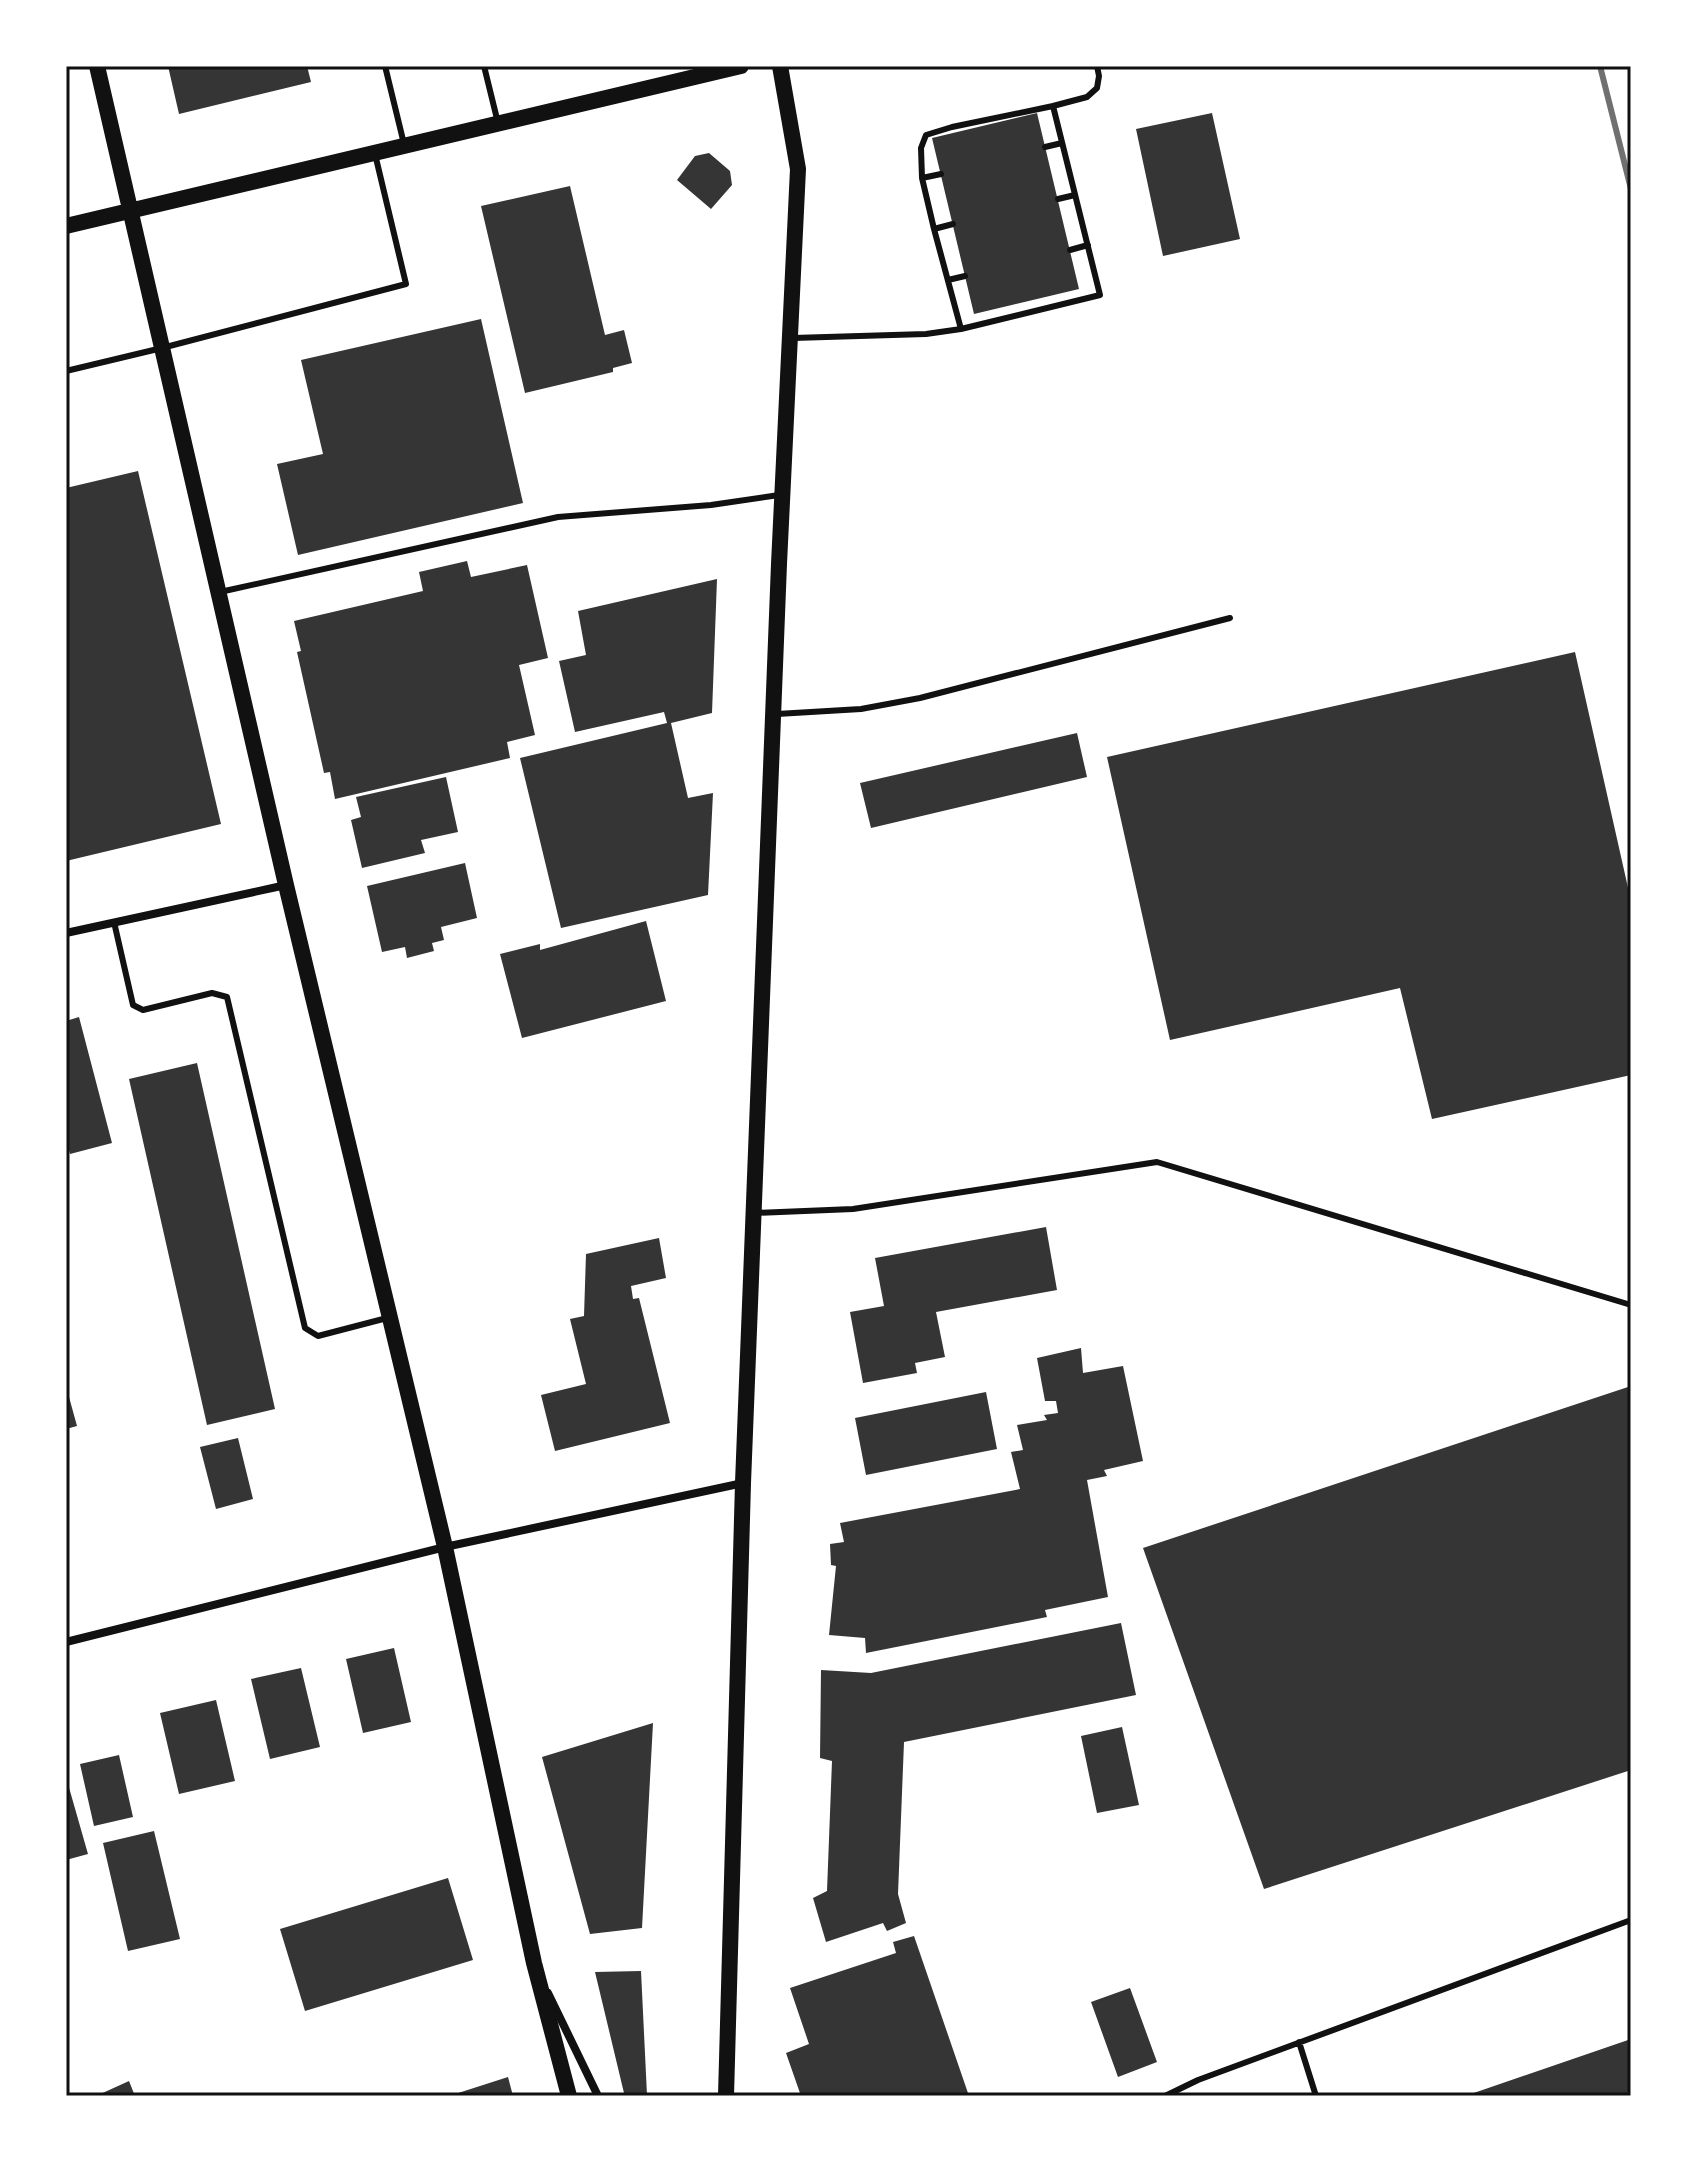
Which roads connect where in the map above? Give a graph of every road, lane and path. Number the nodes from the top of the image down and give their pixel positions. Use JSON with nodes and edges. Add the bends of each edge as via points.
{"nodes":[{"id":1,"x":97,"y":66,"type":"edge"},
{"id":2,"x":385,"y":66,"type":"edge"},
{"id":3,"x":484,"y":66,"type":"edge"},
{"id":4,"x":741,"y":66,"type":"edge"},
{"id":5,"x":780,"y":66,"type":"edge"},
{"id":6,"x":1097,"y":66,"type":"edge"},
{"id":7,"x":1053,"y":106,"type":"junction"},
{"id":8,"x":498,"y":123,"type":"junction"},
{"id":9,"x":1062,"y":143,"type":"junction"},
{"id":10,"x":404,"y":146,"type":"junction"},
{"id":11,"x":1045,"y":147,"type":"dead end"},
{"id":12,"x":375,"y":153,"type":"junction"},
{"id":13,"x":941,"y":174,"type":"dead end"},
{"id":14,"x":922,"y":178,"type":"junction"},
{"id":15,"x":1075,"y":195,"type":"junction"},
{"id":16,"x":1058,"y":199,"type":"dead end"},
{"id":17,"x":131,"y":210,"type":"junction"},
{"id":18,"x":953,"y":224,"type":"dead end"},
{"id":19,"x":66,"y":226,"type":"edge"},
{"id":20,"x":934,"y":229,"type":"junction"},
{"id":21,"x":1088,"y":245,"type":"junction"},
{"id":22,"x":1070,"y":250,"type":"dead end"},
{"id":23,"x":965,"y":276,"type":"dead end"},
{"id":24,"x":948,"y":280,"type":"junction"},
{"id":25,"x":961,"y":329,"type":"junction"},
{"id":26,"x":790,"y":338,"type":"junction"},
{"id":27,"x":162,"y":348,"type":"junction"},
{"id":28,"x":66,"y":371,"type":"edge"},
{"id":29,"x":782,"y":494,"type":"junction"},
{"id":30,"x":220,"y":592,"type":"junction"},
{"id":31,"x":1230,"y":618,"type":"dead end"},
{"id":32,"x":773,"y":714,"type":"junction"},
{"id":33,"x":286,"y":885,"type":"junction"},
{"id":34,"x":114,"y":922,"type":"junction"},
{"id":35,"x":66,"y":933,"type":"edge"},
{"id":36,"x":754,"y":1213,"type":"junction"},
{"id":37,"x":1631,"y":1305,"type":"edge"},
{"id":38,"x":390,"y":1317,"type":"junction"},
{"id":39,"x":743,"y":1483,"type":"junction"},
{"id":40,"x":445,"y":1547,"type":"junction"},
{"id":41,"x":66,"y":1642,"type":"edge"},
{"id":42,"x":1631,"y":1920,"type":"edge"},
{"id":43,"x":534,"y":1963,"type":"junction"},
{"id":44,"x":1299,"y":2042,"type":"junction"},
{"id":45,"x":569,"y":2096,"type":"edge"},
{"id":46,"x":598,"y":2096,"type":"edge"},
{"id":47,"x":726,"y":2096,"type":"edge"},
{"id":48,"x":1165,"y":2096,"type":"edge"},
{"id":49,"x":1316,"y":2096,"type":"edge"}],
"edges":[{"from":1,"to":17,"type":"main road"},
{"from":2,"to":10,"type":"lane"},
{"from":3,"to":8,"type":"lane"},
{"from":4,"to":8,"type":"main road"},
{"from":5,"to":26,"type":"main road","via":[[798,169]]},
{"from":6,"to":7,"type":"lane","via":[[1097,88],[1087,97]]},
{"from":7,"to":9,"type":"lane"},
{"from":7,"to":14,"type":"lane","via":[[926,135]]},
{"from":8,"to":10,"type":"main road"},
{"from":9,"to":11,"type":"lane"},
{"from":9,"to":15,"type":"lane"},
{"from":10,"to":12,"type":"main road"},
{"from":12,"to":17,"type":"main road"},
{"from":12,"to":27,"type":"lane","via":[[406,284]]},
{"from":13,"to":14,"type":"lane"},
{"from":14,"to":20,"type":"lane"},
{"from":15,"to":16,"type":"lane"},
{"from":15,"to":21,"type":"lane"},
{"from":17,"to":19,"type":"main road"},
{"from":17,"to":27,"type":"main road"},
{"from":18,"to":20,"type":"lane"},
{"from":20,"to":24,"type":"lane"},
{"from":21,"to":22,"type":"lane"},
{"from":21,"to":25,"type":"lane","via":[[1100,295]]},
{"from":23,"to":24,"type":"lane"},
{"from":24,"to":25,"type":"lane"},
{"from":25,"to":26,"type":"lane"},
{"from":26,"to":29,"type":"main road"},
{"from":27,"to":28,"type":"lane"},
{"from":27,"to":30,"type":"main road"},
{"from":29,"to":30,"type":"lane","via":[[558,517]]},
{"from":29,"to":32,"type":"main road"},
{"from":30,"to":33,"type":"main road"},
{"from":31,"to":32,"type":"lane","via":[[920,698],[861,709]]},
{"from":32,"to":36,"type":"main road"},
{"from":33,"to":34,"type":"street"},
{"from":33,"to":38,"type":"main road"},
{"from":34,"to":35,"type":"street"},
{"from":34,"to":38,"type":"lane","via":[[133,1005],[143,1010],[212,993],[227,997],[305,1328],[318,1336]]},
{"from":36,"to":37,"type":"lane","via":[[853,1209],[1157,1162]]},
{"from":36,"to":39,"type":"main road"},
{"from":38,"to":40,"type":"main road"},
{"from":39,"to":40,"type":"street"},
{"from":39,"to":47,"type":"main road"},
{"from":40,"to":41,"type":"street"},
{"from":40,"to":43,"type":"main road"},
{"from":42,"to":44,"type":"lane"},
{"from":43,"to":45,"type":"main road"},
{"from":43,"to":46,"type":"street"},
{"from":44,"to":48,"type":"lane"},
{"from":44,"to":49,"type":"lane"}]}
